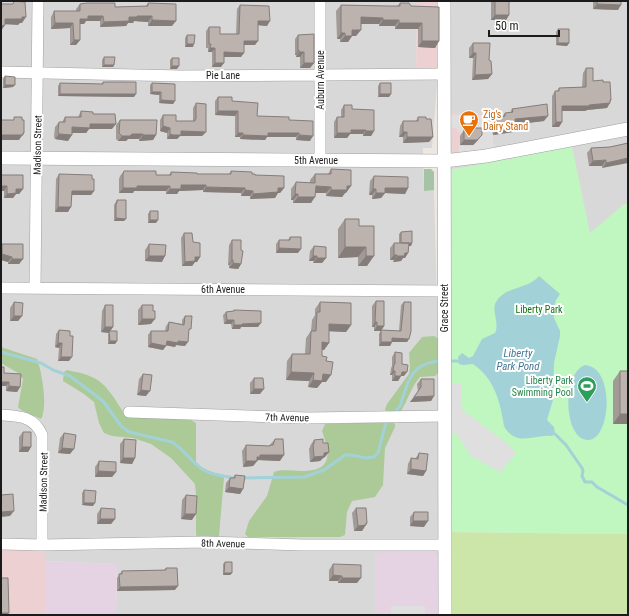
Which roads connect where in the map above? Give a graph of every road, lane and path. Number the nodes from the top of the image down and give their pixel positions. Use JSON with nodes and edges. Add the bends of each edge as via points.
{"nodes":[{"id":1,"x":38,"y":1,"type":"edge"},
{"id":2,"x":320,"y":1,"type":"edge"},
{"id":3,"x":444,"y":1,"type":"edge"},
{"id":4,"x":1,"y":72,"type":"edge"},
{"id":5,"x":38,"y":72,"type":"junction"},
{"id":6,"x":444,"y":74,"type":"junction"},
{"id":7,"x":320,"y":75,"type":"junction"},
{"id":8,"x":628,"y":129,"type":"edge"},
{"id":9,"x":1,"y":158,"type":"edge"},
{"id":10,"x":37,"y":158,"type":"junction"},
{"id":11,"x":320,"y":160,"type":"junction"},
{"id":12,"x":444,"y":160,"type":"junction"},
{"id":13,"x":1,"y":288,"type":"edge"},
{"id":14,"x":35,"y":288,"type":"junction"},
{"id":15,"x":444,"y":291,"type":"junction"},
{"id":16,"x":129,"y":412,"type":"dead end"},
{"id":17,"x":1,"y":415,"type":"edge"},
{"id":18,"x":444,"y":416,"type":"junction"},
{"id":19,"x":1,"y":544,"type":"edge"},
{"id":20,"x":42,"y":545,"type":"junction"},
{"id":21,"x":445,"y":545,"type":"junction"},
{"id":22,"x":445,"y":615,"type":"edge"}],
"edges":[{"from":1,"to":5,"type":"street","name":"Madison Street"},
{"from":2,"to":7,"type":"street","name":"Auburn Avenue"},
{"from":3,"to":6,"type":"street","name":"Grace Street"},
{"from":4,"to":5,"type":"street","name":"Pie Lane"},
{"from":5,"to":7,"type":"street","name":"Pie Lane","via":[[182,76]]},
{"from":5,"to":10,"type":"street","name":"Madison Street"},
{"from":6,"to":7,"type":"street","name":"Pie Lane"},
{"from":6,"to":12,"type":"street","name":"Grace Street"},
{"from":7,"to":11,"type":"street","name":"Auburn Avenue"},
{"from":8,"to":12,"type":"street","name":"5th Avenue","via":[[486,156]]},
{"from":9,"to":10,"type":"street","name":"5th Avenue"},
{"from":10,"to":11,"type":"street","name":"5th Avenue"},
{"from":10,"to":14,"type":"street","name":"Madison Street"},
{"from":11,"to":12,"type":"street","name":"5th Avenue"},
{"from":12,"to":15,"type":"street","name":"Grace Street"},
{"from":13,"to":14,"type":"street","name":"6th Avenue"},
{"from":14,"to":15,"type":"street","name":"6th Avenue"},
{"from":15,"to":18,"type":"street","name":"Grace Street"},
{"from":16,"to":18,"type":"street","name":"7th Avenue","via":[[301,418]]},
{"from":17,"to":20,"type":"street","name":"Madison Street","via":[[24,417],[35,422],[40,428],[43,442]]},
{"from":18,"to":21,"type":"street","name":"Grace Street"},
{"from":19,"to":20,"type":"street","name":"8th Avenue"},
{"from":20,"to":21,"type":"street","name":"8th Avenue","via":[[204,542]]},
{"from":21,"to":22,"type":"street","name":"Grace Street"}]}
